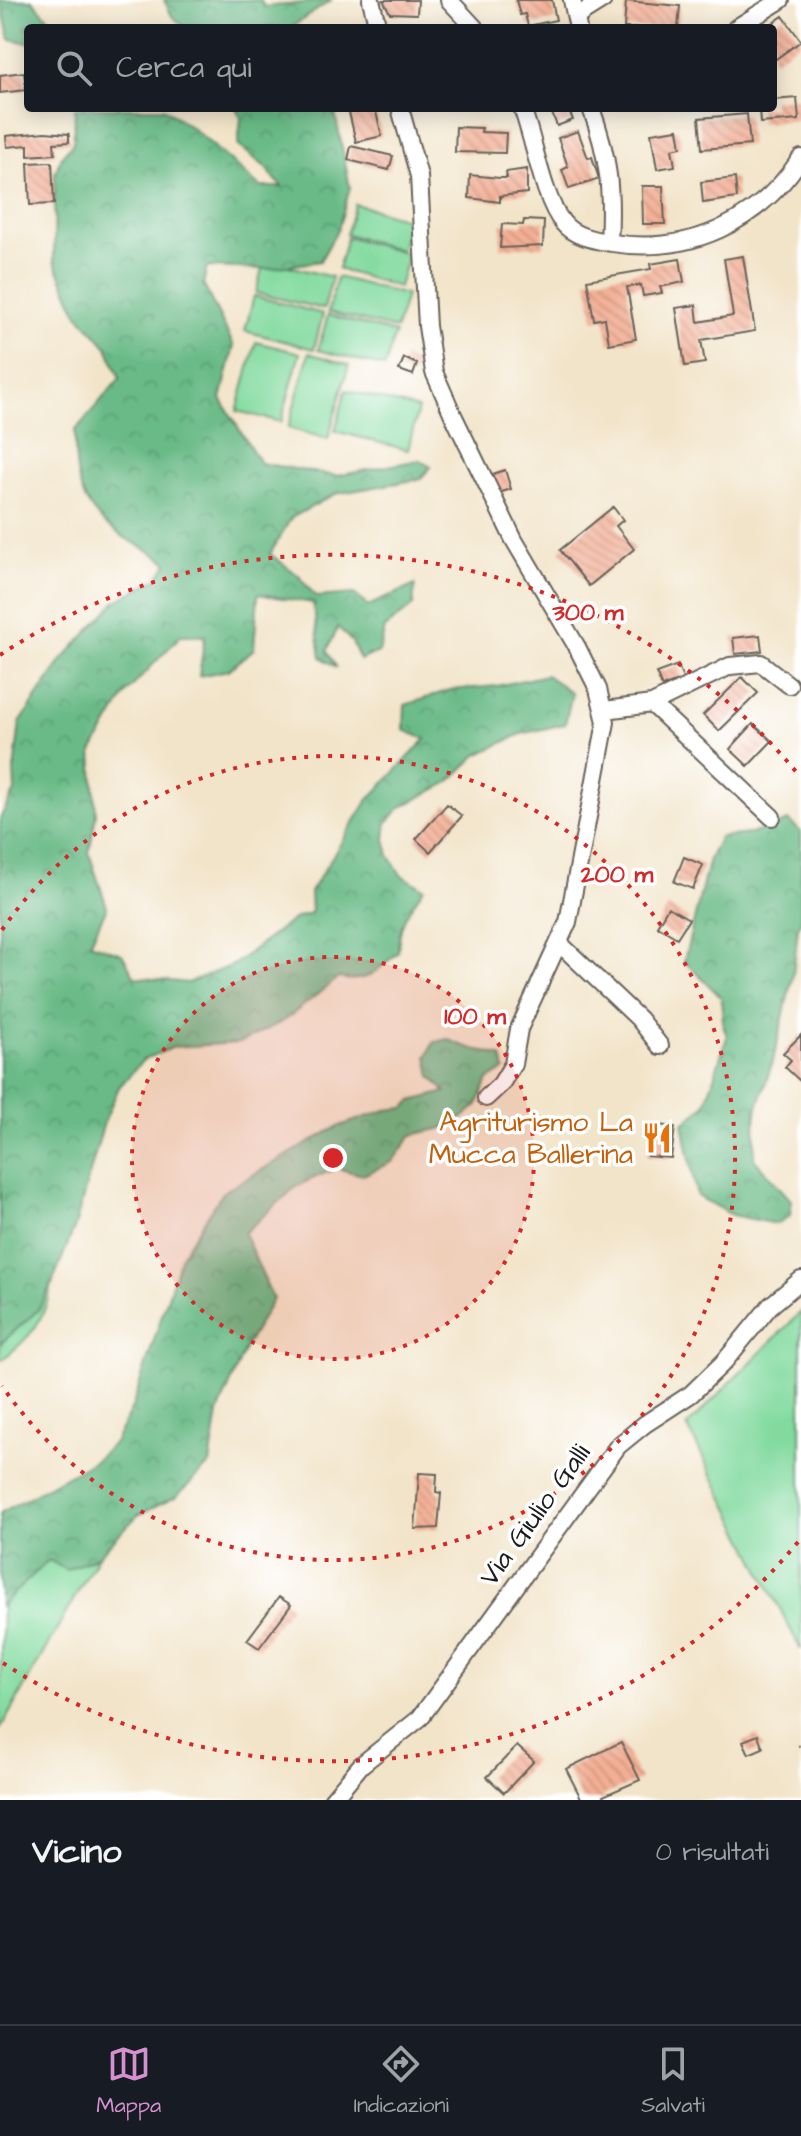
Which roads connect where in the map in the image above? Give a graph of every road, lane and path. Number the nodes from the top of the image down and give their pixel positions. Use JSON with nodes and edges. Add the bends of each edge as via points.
{"nodes":[{"id":1,"x":371,"y":0,"type":"edge"},
{"id":2,"x":449,"y":0,"type":"edge"},
{"id":3,"x":603,"y":0,"type":"edge"},
{"id":4,"x":781,"y":0,"type":"edge"},
{"id":5,"x":575,"y":15,"type":"edge"},
{"id":6,"x":377,"y":24,"type":"edge"},
{"id":7,"x":471,"y":24,"type":"edge"},
{"id":8,"x":742,"y":24,"type":"edge"},
{"id":9,"x":401,"y":112,"type":"edge"},
{"id":10,"x":523,"y":112,"type":"edge"},
{"id":11,"x":592,"y":112,"type":"edge"},
{"id":12,"x":801,"y":158,"type":"edge"},
{"id":13,"x":609,"y":242,"type":"junction"},
{"id":14,"x":789,"y":685,"type":"dead end"},
{"id":15,"x":652,"y":704,"type":"junction"},
{"id":16,"x":605,"y":710,"type":"junction"},
{"id":17,"x":772,"y":817,"type":"dead end"},
{"id":18,"x":559,"y":943,"type":"junction"},
{"id":19,"x":660,"y":1046,"type":"dead end"},
{"id":20,"x":486,"y":1098,"type":"dead end"},
{"id":21,"x":801,"y":1280,"type":"edge"},
{"id":22,"x":332,"y":1800,"type":"edge"}],
"edges":[{"from":1,"to":6,"type":"street"},
{"from":2,"to":7,"type":"street"},
{"from":3,"to":5,"type":"street"},
{"from":4,"to":8,"type":"street"},
{"from":9,"to":16,"type":"street","via":[[419,176],[434,372],[514,540],[577,647]]},
{"from":10,"to":13,"type":"street","via":[[560,220],[578,234]]},
{"from":11,"to":13,"type":"street","via":[[610,179]]},
{"from":12,"to":13,"type":"street","via":[[773,192],[712,233],[669,246]]},
{"from":14,"to":15,"type":"street","via":[[761,663],[730,666]]},
{"from":15,"to":16,"type":"street"},
{"from":15,"to":17,"type":"street"},
{"from":16,"to":18,"type":"street","via":[[568,922]]},
{"from":18,"to":19,"type":"street"},
{"from":18,"to":20,"type":"street","via":[[519,1029],[513,1064]]},
{"from":21,"to":22,"type":"street","name":"Via Giulio Galli","via":[[770,1306],[691,1394],[618,1446],[420,1718],[361,1765]]}]}
